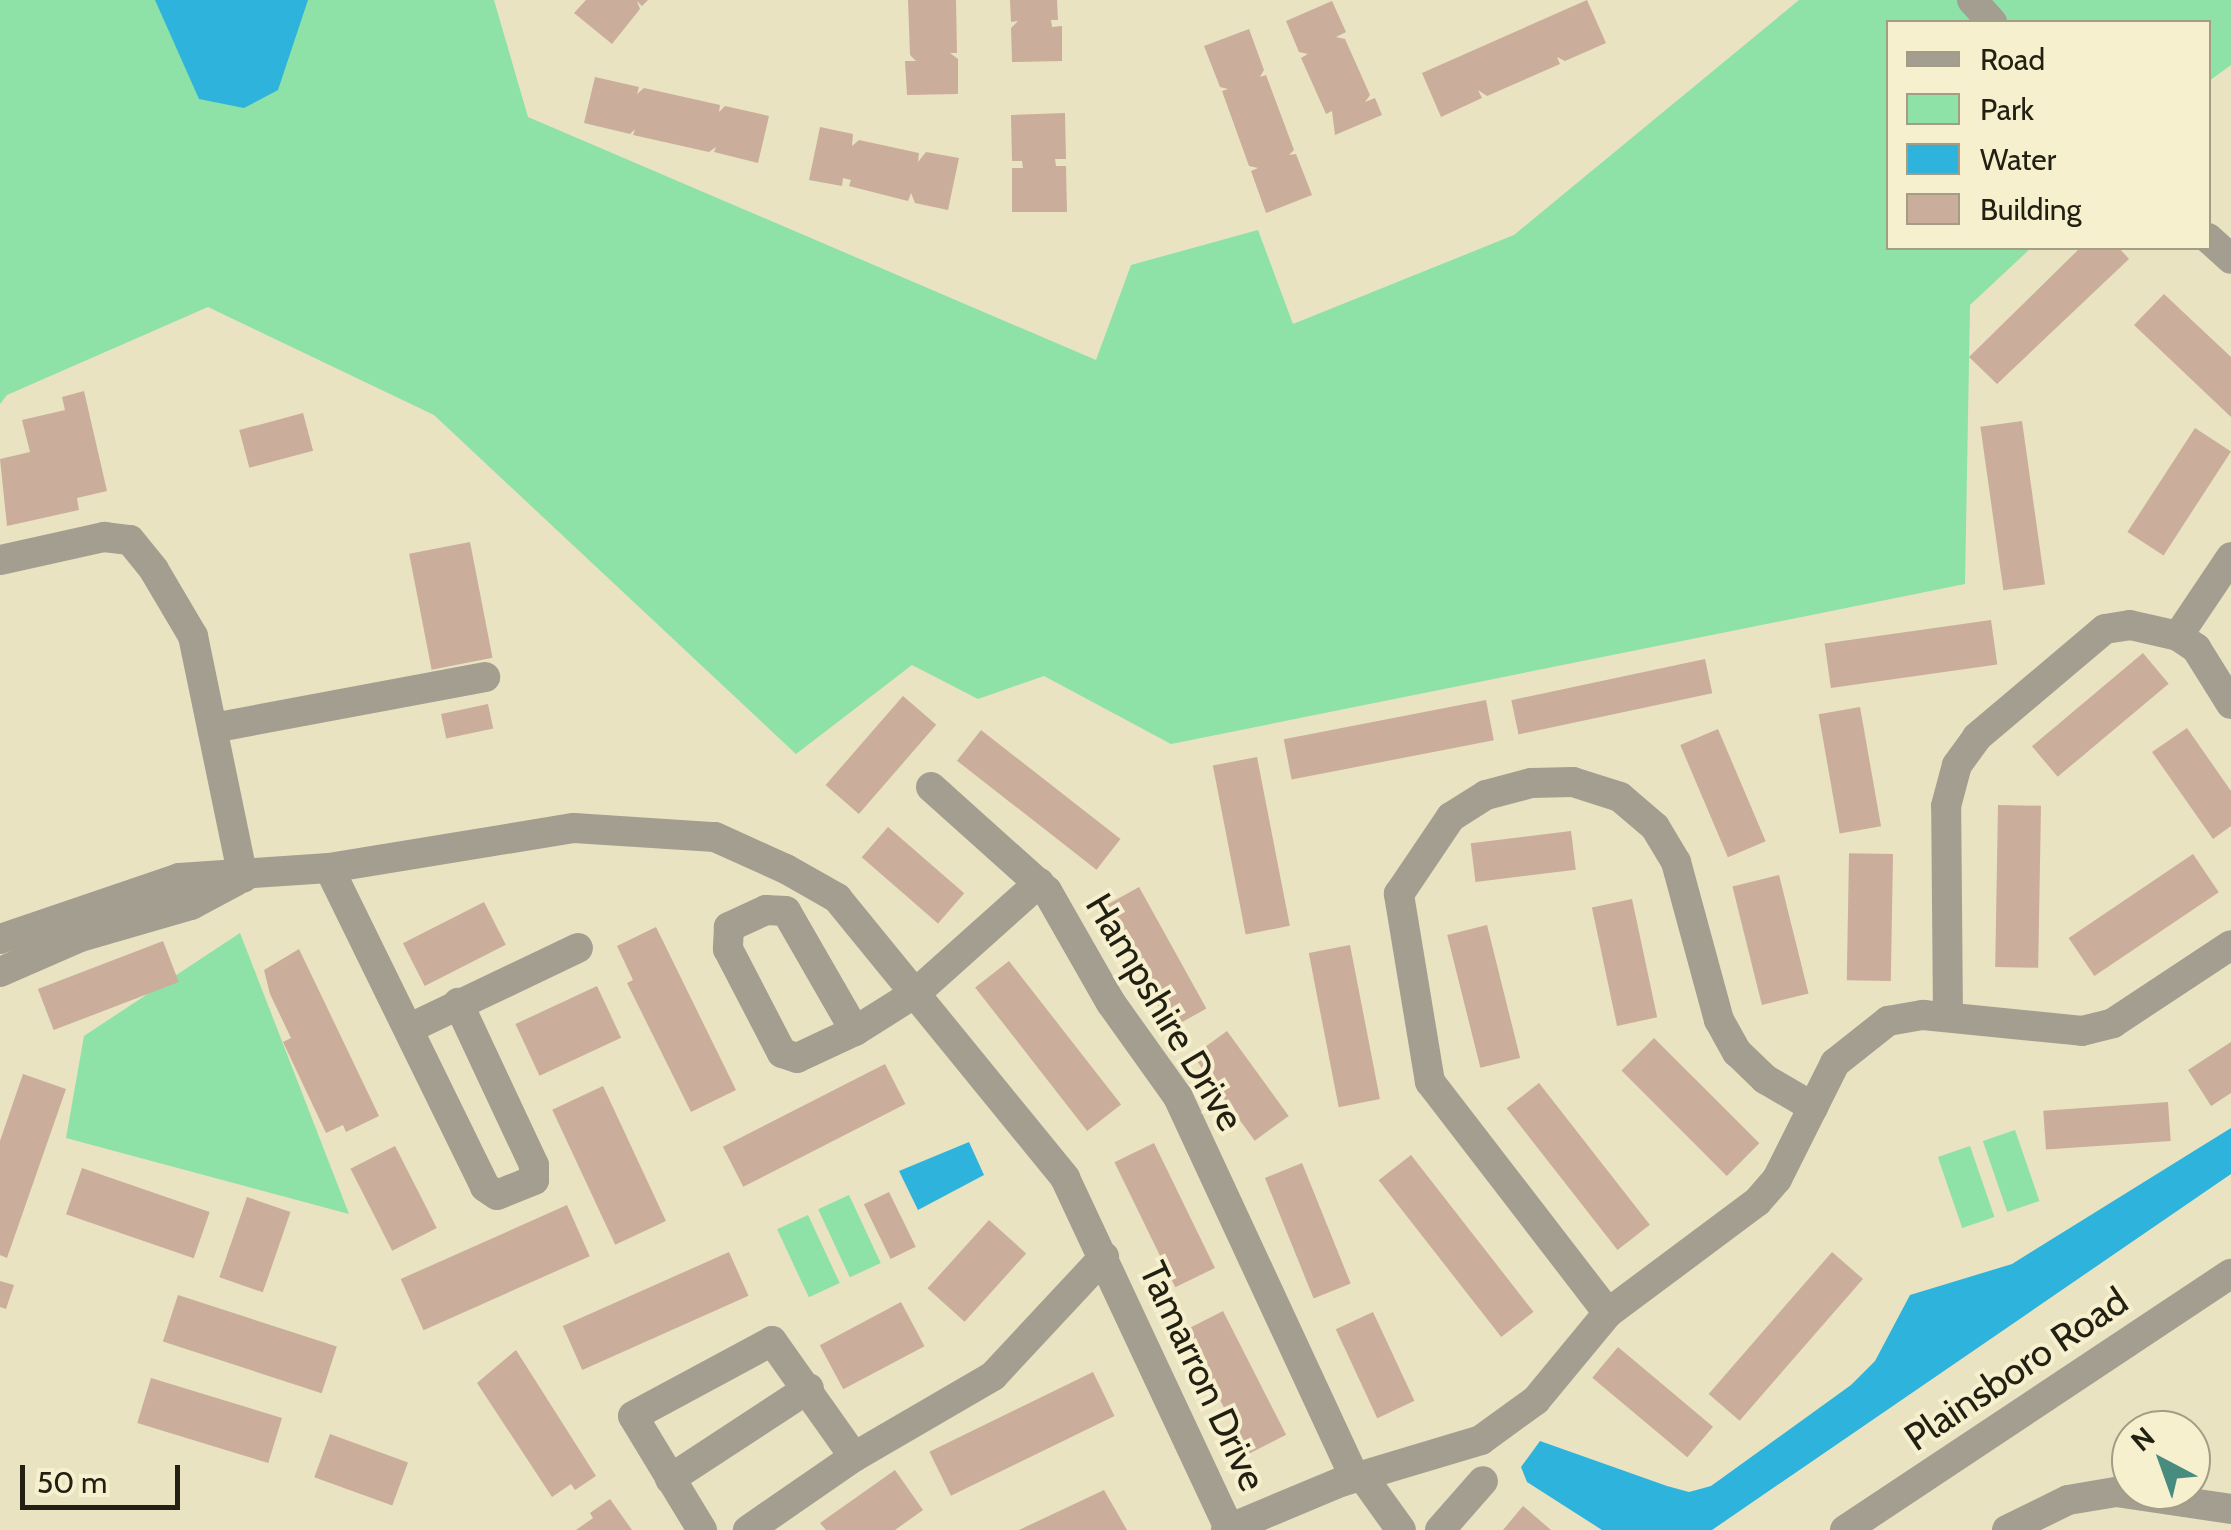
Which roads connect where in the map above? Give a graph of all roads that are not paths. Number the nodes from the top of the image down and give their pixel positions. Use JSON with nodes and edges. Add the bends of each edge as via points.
{"nodes":[{"id":1,"x":1972,"y":0,"type":"edge"},
{"id":2,"x":1990,"y":20,"type":"edge"},
{"id":3,"x":2211,"y":241,"type":"edge"},
{"id":4,"x":2231,"y":260,"type":"edge"},
{"id":5,"x":2231,"y":557,"type":"edge"},
{"id":6,"x":0,"y":560,"type":"edge"},
{"id":7,"x":2178,"y":636,"type":"junction"},
{"id":8,"x":485,"y":677,"type":"dead end"},
{"id":9,"x":2231,"y":704,"type":"edge"},
{"id":10,"x":213,"y":728,"type":"junction"},
{"id":11,"x":931,"y":787,"type":"dead end"},
{"id":12,"x":328,"y":868,"type":"junction"},
{"id":13,"x":243,"y":878,"type":"junction"},
{"id":14,"x":1039,"y":882,"type":"junction"},
{"id":15,"x":0,"y":938,"type":"edge"},
{"id":16,"x":2231,"y":946,"type":"edge"},
{"id":17,"x":578,"y":948,"type":"dead end"},
{"id":18,"x":0,"y":972,"type":"edge"},
{"id":19,"x":916,"y":992,"type":"junction"},
{"id":20,"x":458,"y":1004,"type":"junction"},
{"id":21,"x":1948,"y":1017,"type":"junction"},
{"id":22,"x":410,"y":1028,"type":"junction"},
{"id":23,"x":855,"y":1031,"type":"junction"},
{"id":24,"x":1812,"y":1107,"type":"junction"},
{"id":25,"x":1104,"y":1257,"type":"junction"},
{"id":26,"x":2231,"y":1274,"type":"edge"},
{"id":27,"x":1608,"y":1313,"type":"junction"},
{"id":28,"x":809,"y":1388,"type":"junction"},
{"id":29,"x":854,"y":1456,"type":"junction"},
{"id":30,"x":1359,"y":1478,"type":"junction"},
{"id":31,"x":670,"y":1479,"type":"junction"},
{"id":32,"x":1483,"y":1482,"type":"dead end"},
{"id":33,"x":2231,"y":1510,"type":"edge"},
{"id":34,"x":1228,"y":1529,"type":"edge"},
{"id":35,"x":702,"y":1530,"type":"edge"},
{"id":36,"x":748,"y":1530,"type":"edge"},
{"id":37,"x":1401,"y":1530,"type":"edge"},
{"id":38,"x":1440,"y":1530,"type":"edge"},
{"id":39,"x":1845,"y":1530,"type":"edge"},
{"id":40,"x":2007,"y":1530,"type":"edge"}],
"edges":[{"from":1,"to":2,"type":"street"},
{"from":3,"to":4,"type":"street"},
{"from":5,"to":7,"type":"street"},
{"from":6,"to":10,"type":"street","via":[[104,537],[130,540],[194,636]]},
{"from":7,"to":9,"type":"street","via":[[2196,648]]},
{"from":7,"to":21,"type":"street","via":[[2130,624],[2105,629],[1977,737],[1956,765],[1946,806]]},
{"from":8,"to":10,"type":"street"},
{"from":10,"to":13,"type":"street"},
{"from":11,"to":14,"type":"street","name":"Hampshire Drive"},
{"from":12,"to":13,"type":"street","name":"Tamarron Drive"},
{"from":12,"to":19,"type":"street","name":"Tamarron Drive","via":[[574,828],[715,837],[837,898]]},
{"from":12,"to":22,"type":"street"},
{"from":13,"to":15,"type":"street","via":[[179,878]]},
{"from":13,"to":18,"type":"street","via":[[191,905],[80,936]]},
{"from":14,"to":19,"type":"street"},
{"from":14,"to":30,"type":"street","name":"Hampshire Drive","via":[[1110,1003],[1178,1097]]},
{"from":16,"to":21,"type":"street","via":[[2113,1023],[2082,1031]]},
{"from":17,"to":20,"type":"street"},
{"from":19,"to":23,"type":"street"},
{"from":19,"to":25,"type":"street","name":"Tamarron Drive","via":[[1066,1178]]},
{"from":20,"to":22,"type":"street"},
{"from":20,"to":22,"type":"street","via":[[534,1164],[534,1180],[497,1195],[485,1187]]},
{"from":21,"to":24,"type":"street","via":[[1888,1021],[1856,1041],[1835,1063]]},
{"from":23,"to":23,"type":"street","via":[[797,1058],[782,1053],[728,949],[729,927],[766,910],[786,910]]},
{"from":24,"to":27,"type":"street","via":[[1777,1179],[1756,1202]]},
{"from":24,"to":27,"type":"street","via":[[1764,1079],[1737,1052],[1719,1020],[1676,862],[1655,827],[1620,797],[1573,782],[1531,783],[1486,795],[1442,826],[1399,894],[1430,1082]]},
{"from":25,"to":29,"type":"street","name":"Tamarron Drive","via":[[994,1376]]},
{"from":25,"to":34,"type":"street","name":"Tamarron Drive"},
{"from":26,"to":39,"type":"street","name":"Plainsboro Road"},
{"from":27,"to":30,"type":"street","via":[[1536,1400],[1481,1440]]},
{"from":28,"to":29,"type":"street"},
{"from":28,"to":31,"type":"street"},
{"from":28,"to":31,"type":"street","via":[[780,1344],[766,1341],[640,1407],[634,1422]]},
{"from":29,"to":36,"type":"street","name":"Tamarron Drive"},
{"from":30,"to":34,"type":"street"},
{"from":30,"to":37,"type":"street","name":"Hampshire Drive"},
{"from":31,"to":35,"type":"street"},
{"from":32,"to":38,"type":"street"},
{"from":33,"to":40,"type":"street","via":[[2116,1492],[2068,1500]]}]}
